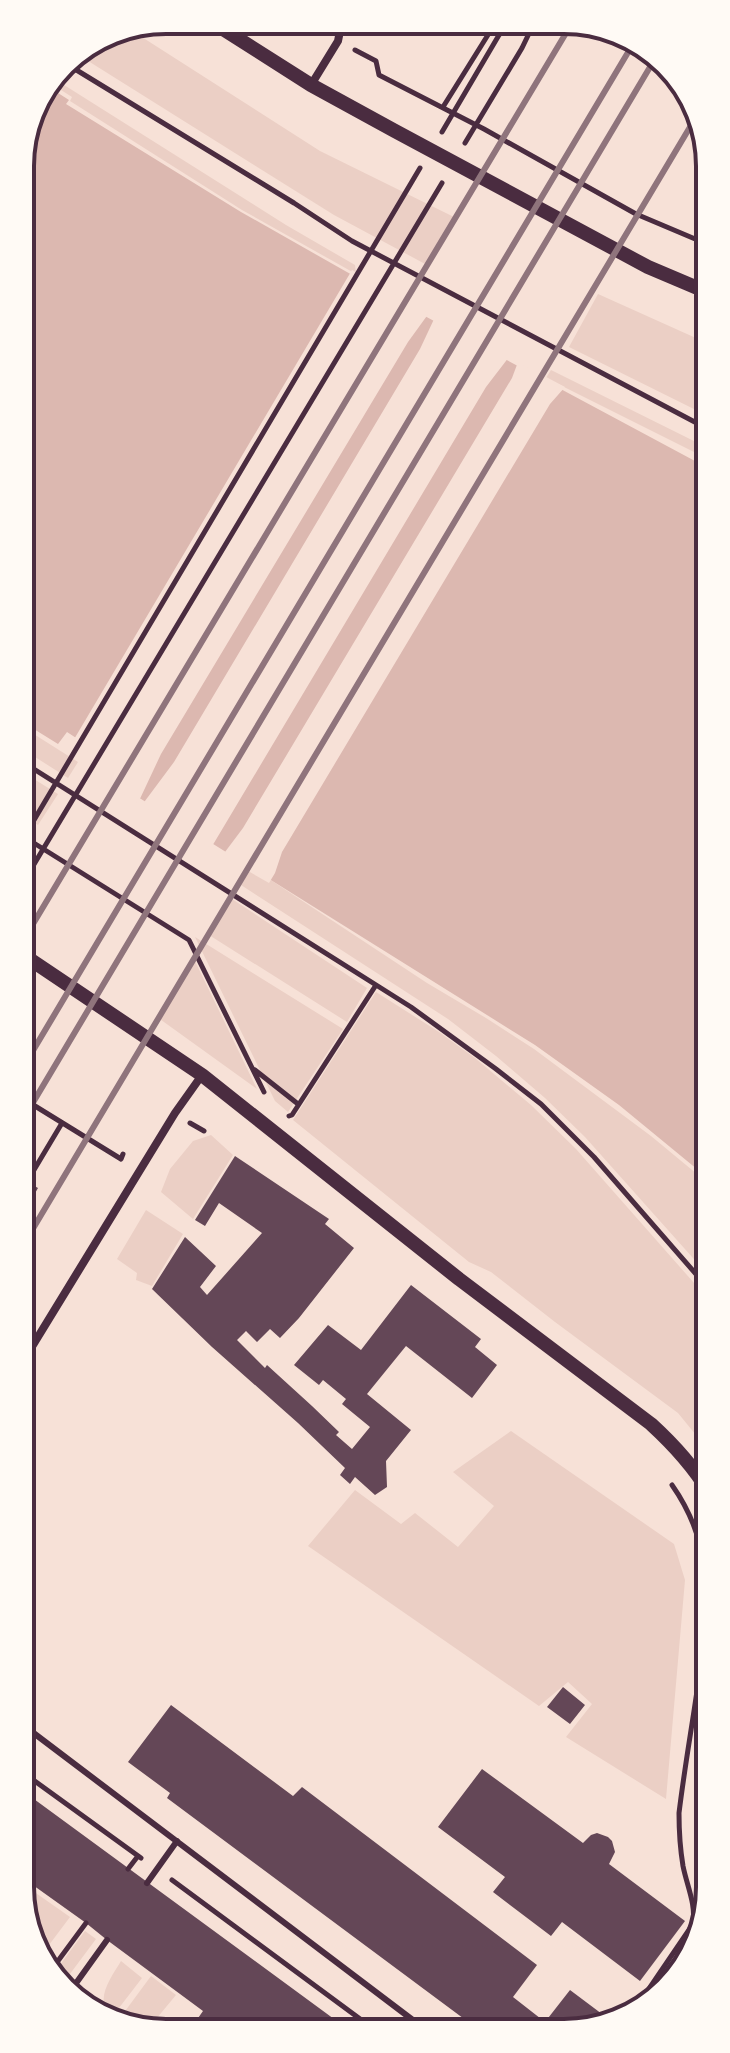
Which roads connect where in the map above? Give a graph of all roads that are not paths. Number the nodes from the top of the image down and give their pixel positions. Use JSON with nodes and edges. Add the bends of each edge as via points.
{"nodes":[{"id":1,"x":231,"y":34,"type":"edge"},
{"id":2,"x":339,"y":34,"type":"edge"},
{"id":3,"x":311,"y":85,"type":"junction"},
{"id":4,"x":696,"y":287,"type":"edge"},
{"id":5,"x":34,"y":962,"type":"edge"},
{"id":6,"x":202,"y":1075,"type":"junction"},
{"id":7,"x":34,"y":1343,"type":"edge"},
{"id":8,"x":696,"y":1470,"type":"edge"},
{"id":9,"x":34,"y":1733,"type":"edge"},
{"id":10,"x":177,"y":1841,"type":"junction"},
{"id":11,"x":147,"y":1883,"type":"dead end"},
{"id":12,"x":107,"y":1940,"type":"dead end"},
{"id":13,"x":76,"y":1983,"type":"edge"},
{"id":14,"x":412,"y":2019,"type":"edge"}],
"edges":[{"from":1,"to":3,"type":"street"},
{"from":2,"to":3,"type":"street"},
{"from":3,"to":4,"type":"street","via":[[648,267]]},
{"from":5,"to":6,"type":"street"},
{"from":6,"to":7,"type":"street"},
{"from":6,"to":8,"type":"street","via":[[651,1424]]},
{"from":9,"to":10,"type":"lane"},
{"from":10,"to":11,"type":"lane"},
{"from":10,"to":14,"type":"lane"},
{"from":12,"to":13,"type":"lane"}]}
